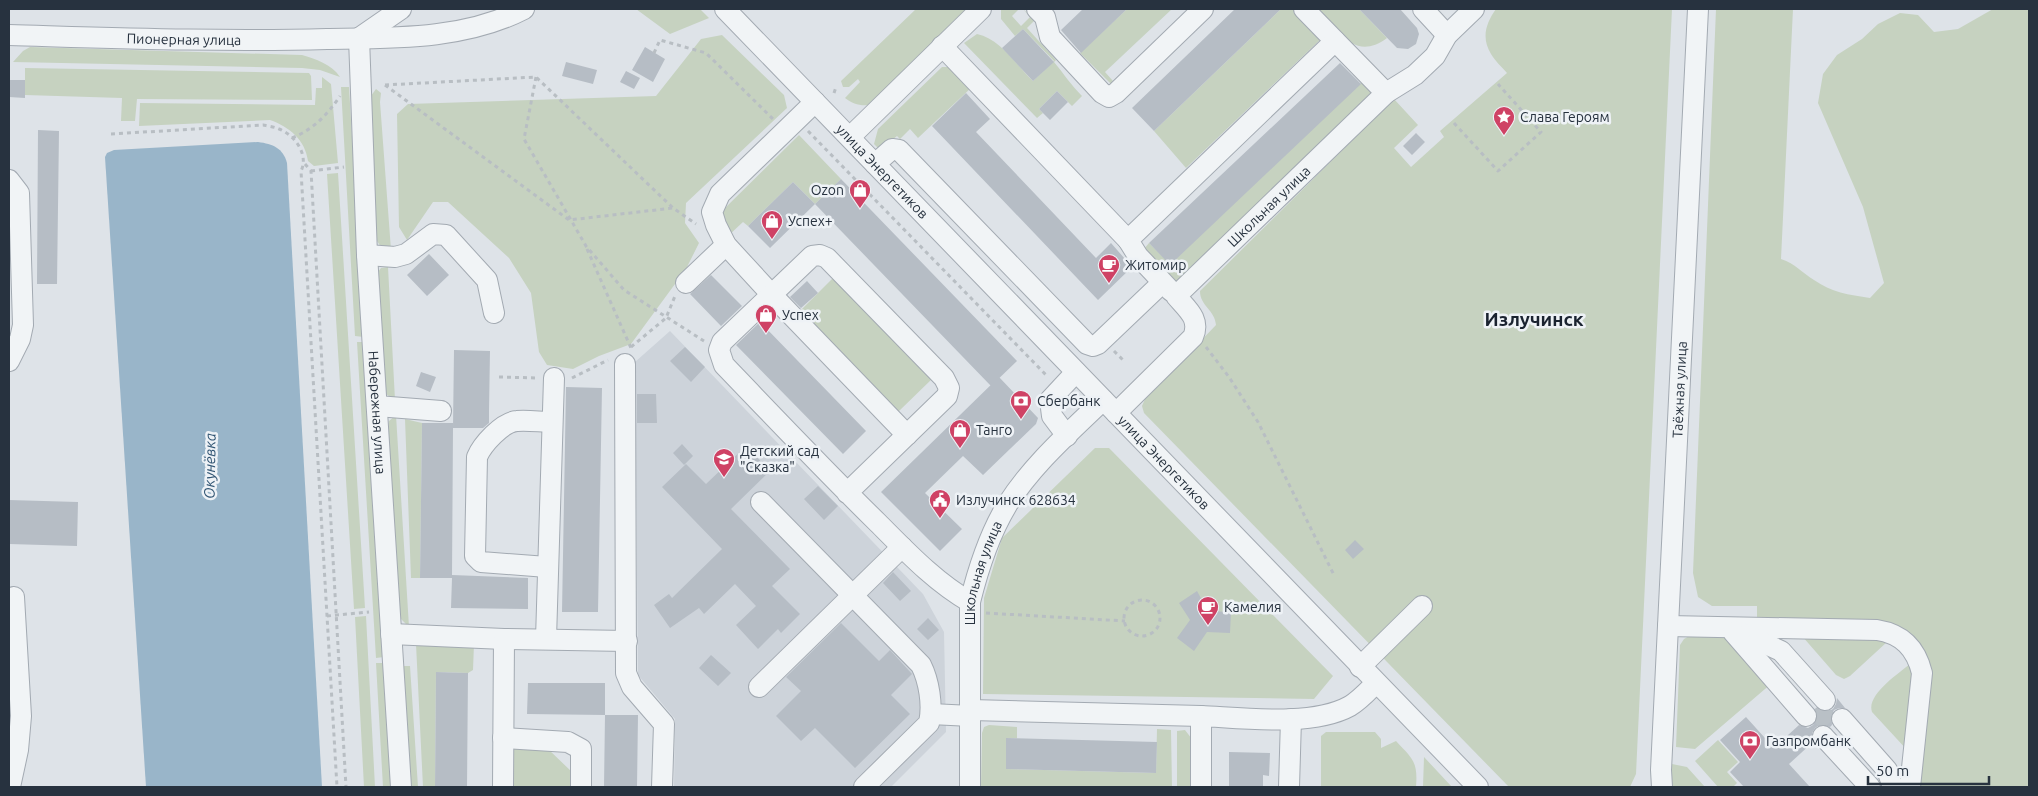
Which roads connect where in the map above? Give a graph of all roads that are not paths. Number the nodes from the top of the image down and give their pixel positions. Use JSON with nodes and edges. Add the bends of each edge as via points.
{"nodes":[{"id":1,"x":401,"y":9,"type":"edge"},
{"id":2,"x":524,"y":9,"type":"edge"},
{"id":3,"x":725,"y":9,"type":"edge"},
{"id":4,"x":981,"y":9,"type":"edge"},
{"id":5,"x":1204,"y":9,"type":"edge"},
{"id":6,"x":1304,"y":9,"type":"edge"},
{"id":7,"x":1422,"y":9,"type":"edge"},
{"id":8,"x":1474,"y":9,"type":"edge"},
{"id":9,"x":1698,"y":9,"type":"edge"},
{"id":10,"x":1045,"y":12,"type":"edge"},
{"id":11,"x":9,"y":34,"type":"edge"},
{"id":12,"x":1447,"y":35,"type":"junction"},
{"id":13,"x":359,"y":38,"type":"junction"},
{"id":14,"x":1335,"y":41,"type":"junction"},
{"id":15,"x":942,"y":46,"type":"junction"},
{"id":16,"x":1386,"y":93,"type":"junction"},
{"id":17,"x":815,"y":102,"type":"junction"},
{"id":18,"x":850,"y":137,"type":"junction"},
{"id":19,"x":875,"y":164,"type":"junction"},
{"id":20,"x":9,"y":180,"type":"edge"},
{"id":21,"x":1128,"y":240,"type":"junction"},
{"id":22,"x":726,"y":245,"type":"junction"},
{"id":23,"x":367,"y":255,"type":"junction"},
{"id":24,"x":686,"y":283,"type":"dead end"},
{"id":25,"x":1169,"y":289,"type":"junction"},
{"id":26,"x":771,"y":294,"type":"junction"},
{"id":27,"x":494,"y":313,"type":"dead end"},
{"id":28,"x":628,"y":356,"type":"road end"},
{"id":29,"x":9,"y":361,"type":"edge"},
{"id":30,"x":1076,"y":372,"type":"junction"},
{"id":31,"x":554,"y":378,"type":"dead end"},
{"id":32,"x":377,"y":406,"type":"junction"},
{"id":33,"x":1110,"y":406,"type":"junction"},
{"id":34,"x":441,"y":410,"type":"dead end"},
{"id":35,"x":552,"y":422,"type":"junction"},
{"id":36,"x":907,"y":435,"type":"junction"},
{"id":37,"x":1067,"y":436,"type":"junction"},
{"id":38,"x":847,"y":493,"type":"junction"},
{"id":39,"x":761,"y":502,"type":"dead end"},
{"id":40,"x":902,"y":546,"type":"junction"},
{"id":41,"x":547,"y":567,"type":"junction"},
{"id":42,"x":852,"y":595,"type":"junction"},
{"id":43,"x":14,"y":597,"type":"dead end"},
{"id":44,"x":1422,"y":606,"type":"dead end"},
{"id":45,"x":976,"y":607,"type":"junction"},
{"id":46,"x":1668,"y":626,"type":"junction"},
{"id":47,"x":1728,"y":627,"type":"junction"},
{"id":48,"x":391,"y":634,"type":"junction"},
{"id":49,"x":504,"y":639,"type":"junction"},
{"id":50,"x":546,"y":639,"type":"junction"},
{"id":51,"x":627,"y":640,"type":"junction"},
{"id":52,"x":1360,"y":667,"type":"junction"},
{"id":53,"x":1376,"y":683,"type":"junction"},
{"id":54,"x":758,"y":687,"type":"dead end"},
{"id":55,"x":1815,"y":708,"type":"tunnel mouth"},
{"id":56,"x":971,"y":713,"type":"junction"},
{"id":57,"x":931,"y":714,"type":"junction"},
{"id":58,"x":1201,"y":716,"type":"junction"},
{"id":59,"x":1291,"y":720,"type":"junction"},
{"id":60,"x":1833,"y":728,"type":"junction"},
{"id":61,"x":503,"y":738,"type":"junction"},
{"id":62,"x":1660,"y":782,"type":"edge"},
{"id":63,"x":10,"y":787,"type":"edge"},
{"id":64,"x":401,"y":787,"type":"edge"},
{"id":65,"x":503,"y":787,"type":"edge"},
{"id":66,"x":581,"y":787,"type":"edge"},
{"id":67,"x":662,"y":787,"type":"edge"},
{"id":68,"x":864,"y":787,"type":"edge"},
{"id":69,"x":970,"y":787,"type":"edge"},
{"id":70,"x":1201,"y":787,"type":"edge"},
{"id":71,"x":1289,"y":787,"type":"edge"},
{"id":72,"x":1478,"y":787,"type":"edge"},
{"id":73,"x":1870,"y":787,"type":"edge"},
{"id":74,"x":1884,"y":787,"type":"edge"},
{"id":75,"x":1893,"y":787,"type":"edge"},
{"id":76,"x":1910,"y":787,"type":"edge"}],
"edges":[{"from":1,"to":13,"type":"street"},
{"from":2,"to":13,"type":"street","name":"Пионерная улица","via":[[499,20],[448,33]]},
{"from":3,"to":17,"type":"street","name":"улица Энергетиков"},
{"from":4,"to":15,"type":"street"},
{"from":5,"to":10,"type":"street","via":[[1109,97],[1050,37]]},
{"from":6,"to":14,"type":"street"},
{"from":7,"to":12,"type":"street"},
{"from":8,"to":12,"type":"street","name":"Школьная улица"},
{"from":9,"to":46,"type":"street","name":"Таёжная улица"},
{"from":11,"to":13,"type":"street","name":"Пионерная улица","via":[[236,41]]},
{"from":12,"to":16,"type":"street","name":"Школьная улица","via":[[1435,56],[1416,75]]},
{"from":13,"to":23,"type":"street","name":"Набережная улица"},
{"from":14,"to":16,"type":"street"},
{"from":14,"to":21,"type":"street"},
{"from":15,"to":18,"type":"street"},
{"from":15,"to":21,"type":"street"},
{"from":16,"to":25,"type":"street","name":"Школьная улица"},
{"from":17,"to":18,"type":"street","name":"улица Энергетиков"},
{"from":17,"to":22,"type":"street","via":[[794,128],[720,194],[712,212]]},
{"from":18,"to":19,"type":"street","name":"улица Энергетиков"},
{"from":19,"to":25,"type":"street","name":"Школьная улица","via":[[892,150],[899,150],[1087,344],[1098,344]]},
{"from":19,"to":30,"type":"street","name":"улица Энергетиков"},
{"from":20,"to":29,"type":"street","via":[[20,193],[23,325]]},
{"from":21,"to":25,"type":"street","via":[[1138,256]]},
{"from":22,"to":24,"type":"street"},
{"from":22,"to":26,"type":"street"},
{"from":23,"to":27,"type":"street","via":[[400,256],[433,234],[446,235],[487,280]]},
{"from":23,"to":32,"type":"street","name":"Набережная улица"},
{"from":25,"to":33,"type":"street","name":"Школьная улица","via":[[1195,319],[1195,333],[1190,342]]},
{"from":26,"to":36,"type":"street"},
{"from":26,"to":36,"type":"street","via":[[812,256],[827,258],[944,378],[949,388],[947,396]]},
{"from":26,"to":38,"type":"street","via":[[722,342],[719,350],[724,365]]},
{"from":28,"to":51,"type":"street"},
{"from":30,"to":33,"type":"street","name":"улица Энергетиков"},
{"from":30,"to":37,"type":"street","via":[[1050,400],[1052,416]]},
{"from":31,"to":35,"type":"street"},
{"from":32,"to":34,"type":"street"},
{"from":32,"to":48,"type":"street","name":"Набережная улица"},
{"from":33,"to":37,"type":"street","name":"Школьная улица"},
{"from":33,"to":52,"type":"street","name":"улица Энергетиков"},
{"from":35,"to":41,"type":"street"},
{"from":35,"to":41,"type":"street","via":[[509,423],[481,447],[477,457],[475,556],[482,562]]},
{"from":36,"to":38,"type":"street"},
{"from":37,"to":45,"type":"street","name":"Школьная улица","via":[[1029,476],[997,524],[984,554]]},
{"from":38,"to":40,"type":"street"},
{"from":39,"to":42,"type":"street"},
{"from":40,"to":42,"type":"street"},
{"from":40,"to":45,"type":"street","via":[[952,592]]},
{"from":41,"to":50,"type":"street"},
{"from":42,"to":54,"type":"street"},
{"from":42,"to":57,"type":"street","via":[[921,665]]},
{"from":43,"to":63,"type":"street","via":[[21,716]]},
{"from":44,"to":52,"type":"street"},
{"from":45,"to":56,"type":"street","name":"Школьная улица"},
{"from":46,"to":47,"type":"street"},
{"from":46,"to":62,"type":"street","name":"Таёжная улица"},
{"from":47,"to":55,"type":"street","via":[[1772,658]]},
{"from":47,"to":76,"type":"street","via":[[1877,630],[1890,632],[1912,647],[1922,673]]},
{"from":48,"to":49,"type":"street"},
{"from":48,"to":64,"type":"street","name":"Набережная улица"},
{"from":49,"to":50,"type":"street"},
{"from":49,"to":61,"type":"street"},
{"from":50,"to":51,"type":"street"},
{"from":51,"to":67,"type":"street","via":[[626,672],[632,687],[664,724]]},
{"from":52,"to":53,"type":"street","name":"улица Энергетиков"},
{"from":53,"to":59,"type":"street","via":[[1349,706]]},
{"from":53,"to":72,"type":"street","name":"улица Энергетиков"},
{"from":56,"to":57,"type":"street"},
{"from":56,"to":58,"type":"street"},
{"from":56,"to":69,"type":"street","name":"Школьная улица"},
{"from":57,"to":68,"type":"street","via":[[929,723]]},
{"from":58,"to":59,"type":"street"},
{"from":58,"to":70,"type":"street"},
{"from":59,"to":71,"type":"street"},
{"from":60,"to":73,"type":"street"},
{"from":60,"to":74,"type":"street"},
{"from":60,"to":75,"type":"street","via":[[1887,770]]},
{"from":61,"to":65,"type":"street"},
{"from":61,"to":66,"type":"street","via":[[568,742],[581,749]]}]}
